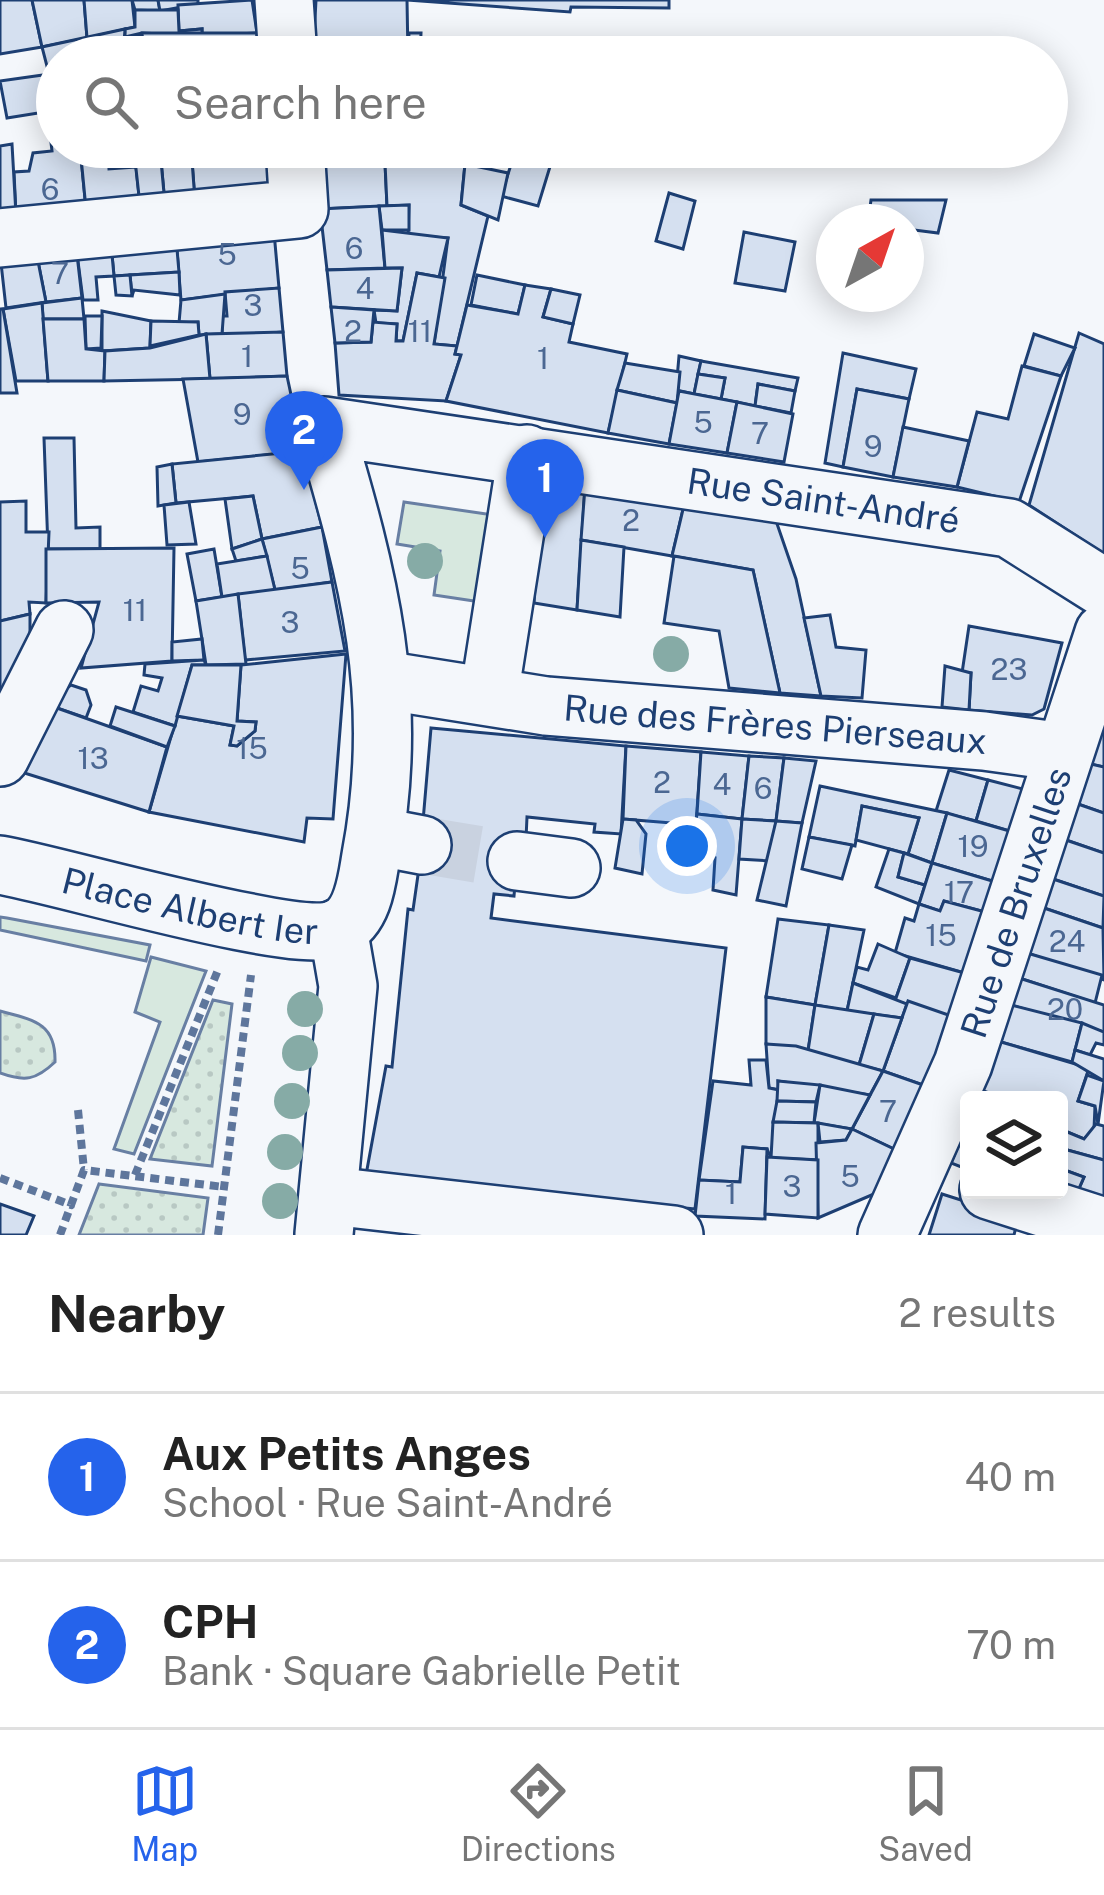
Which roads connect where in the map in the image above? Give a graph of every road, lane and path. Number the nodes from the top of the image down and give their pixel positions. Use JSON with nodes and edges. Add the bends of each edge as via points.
{"nodes":[{"id":1,"x":284,"y":0,"type":"edge"},
{"id":2,"x":287,"y":36,"type":"edge"},
{"id":3,"x":296,"y":168,"type":"edge"},
{"id":4,"x":0,"y":238,"type":"edge"},
{"id":5,"x":324,"y":426,"type":"joint"},
{"id":6,"x":527,"y":454,"type":"junction"},
{"id":7,"x":1104,"y":588,"type":"edge"},
{"id":8,"x":64,"y":630,"type":"dead end"},
{"id":9,"x":1104,"y":633,"type":"edge"},
{"id":10,"x":382,"y":680,"type":"junction"},
{"id":11,"x":489,"y":696,"type":"junction"},
{"id":12,"x":1063,"y":752,"type":"junction"},
{"id":13,"x":0,"y":757,"type":"edge"},
{"id":14,"x":0,"y":865,"type":"edge"},
{"id":15,"x":338,"y":928,"type":"junction"},
{"id":16,"x":224,"y":955,"type":"dead end"},
{"id":17,"x":253,"y":962,"type":"dead end"},
{"id":18,"x":78,"y":1110,"type":"dead end"},
{"id":19,"x":84,"y":1169,"type":"junction"},
{"id":20,"x":135,"y":1174,"type":"junction"},
{"id":21,"x":944,"y":1176,"type":"edge"},
{"id":22,"x":0,"y":1178,"type":"edge"},
{"id":23,"x":224,"y":1187,"type":"junction"},
{"id":24,"x":1017,"y":1199,"type":"edge"},
{"id":25,"x":71,"y":1205,"type":"junction"},
{"id":26,"x":327,"y":1216,"type":"edge"},
{"id":27,"x":1104,"y":1227,"type":"edge"},
{"id":28,"x":60,"y":1235,"type":"edge"},
{"id":29,"x":218,"y":1235,"type":"edge"},
{"id":30,"x":674,"y":1235,"type":"edge"},
{"id":31,"x":887,"y":1235,"type":"edge"}],
"edges":[{"from":1,"to":2,"type":"street"},
{"from":3,"to":4,"type":"street","via":[[299,209]]},
{"from":5,"to":6,"type":"street","name":"Rue Saint-André"},
{"from":5,"to":10,"type":"street","name":"Place Albert Ier","via":[[362,552]]},
{"from":6,"to":7,"type":"street","name":"Rue Saint-André","via":[[1009,528]]},
{"from":6,"to":11,"type":"street"},
{"from":8,"to":13,"type":"street"},
{"from":9,"to":12,"type":"street","name":"Rue de Bruxelles"},
{"from":10,"to":11,"type":"street","name":"Rue des Frères Pierseaux"},
{"from":10,"to":15,"type":"street","name":"Place Albert Ier","via":[[398,840]]},
{"from":11,"to":12,"type":"street","name":"Rue des Frères Pierseaux"},
{"from":12,"to":21,"type":"street","name":"Rue de Bruxelles","via":[[964,1064]]},
{"from":14,"to":15,"type":"street","name":"Place Albert Ier","via":[[258,923]]},
{"from":15,"to":26,"type":"street","via":[[348,986]]},
{"from":16,"to":20,"type":"path"},
{"from":17,"to":23,"type":"path"},
{"from":18,"to":19,"type":"path"},
{"from":19,"to":20,"type":"path"},
{"from":19,"to":25,"type":"path"},
{"from":20,"to":23,"type":"path"},
{"from":21,"to":31,"type":"street","name":"Rue de Bruxelles"},
{"from":22,"to":25,"type":"path"},
{"from":23,"to":29,"type":"path"},
{"from":24,"to":27,"type":"street"},
{"from":25,"to":28,"type":"path"},
{"from":26,"to":30,"type":"street"}]}
